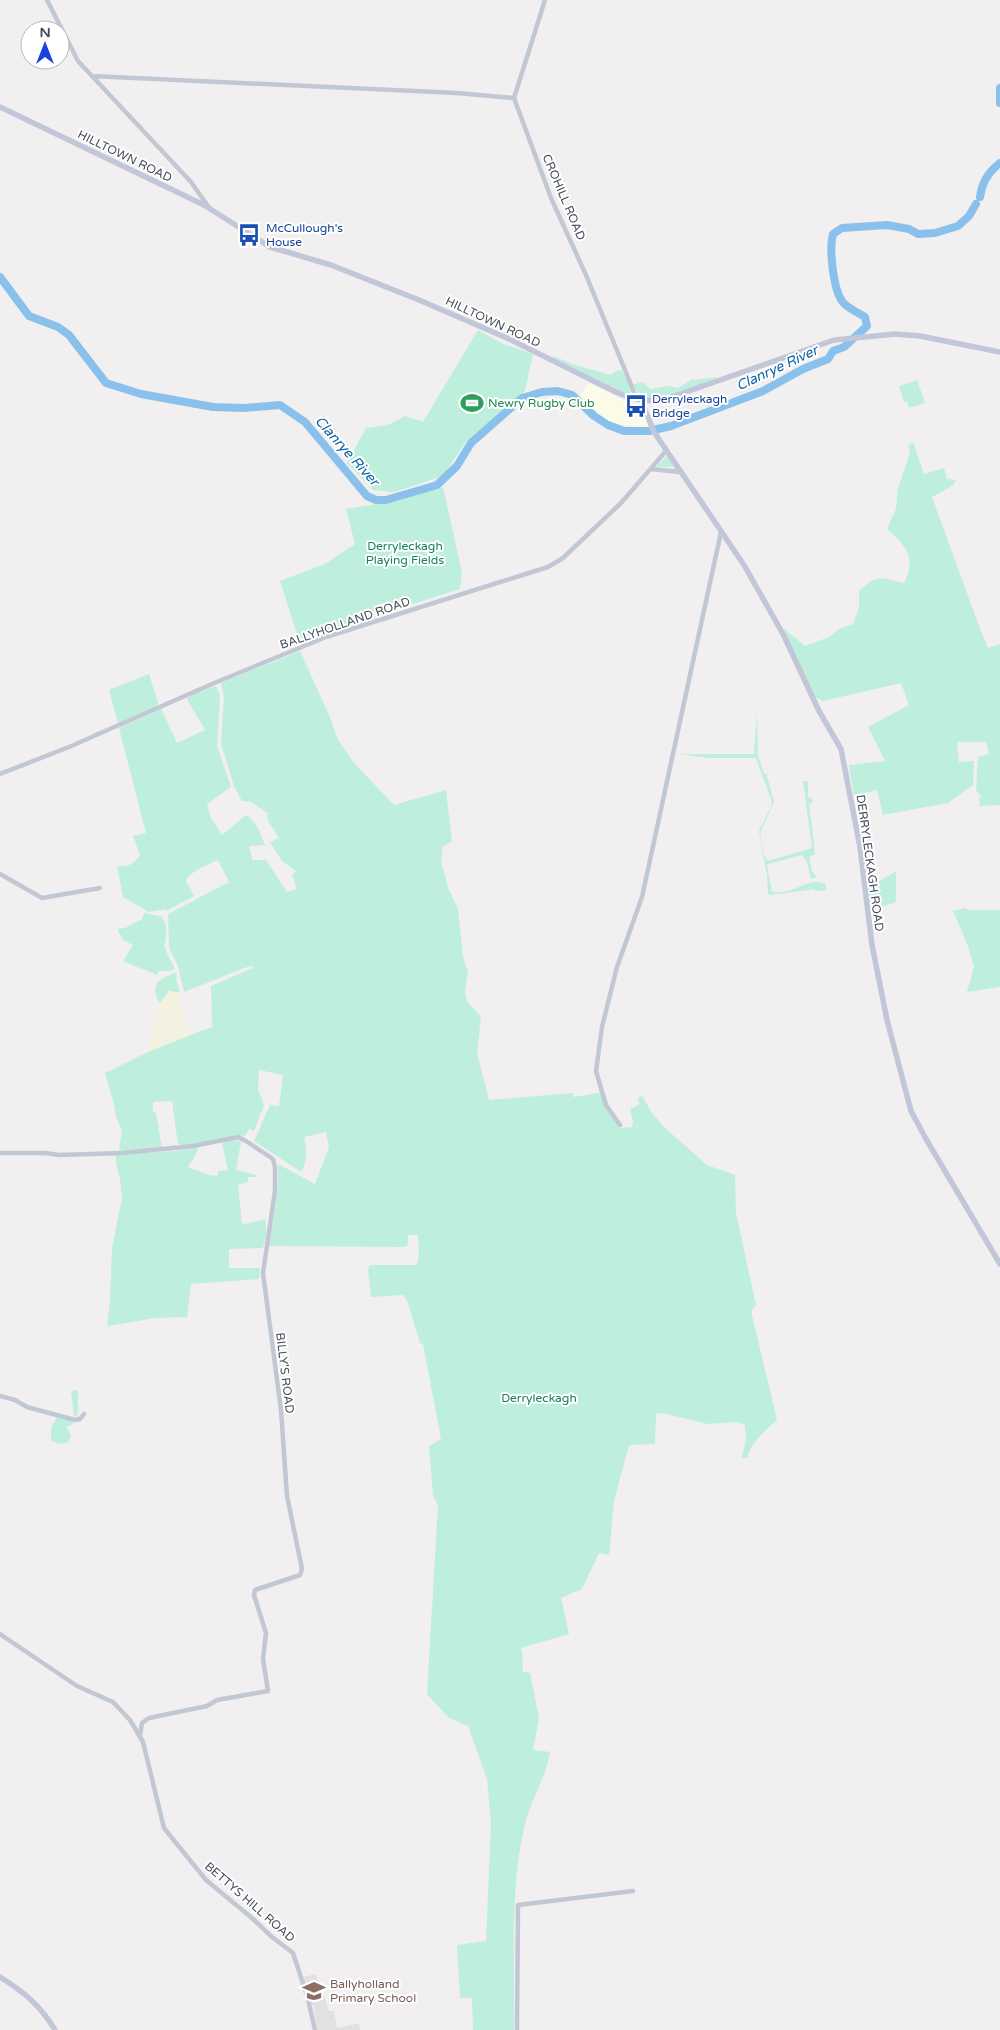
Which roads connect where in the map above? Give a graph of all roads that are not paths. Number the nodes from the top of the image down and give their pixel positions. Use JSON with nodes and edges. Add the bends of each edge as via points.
{"nodes":[{"id":1,"x":47,"y":0,"type":"edge"},
{"id":2,"x":545,"y":0,"type":"edge"},
{"id":3,"x":92,"y":76,"type":"junction"},
{"id":4,"x":514,"y":98,"type":"junction"},
{"id":5,"x":0,"y":107,"type":"edge"},
{"id":6,"x":210,"y":208,"type":"junction"},
{"id":7,"x":1000,"y":352,"type":"edge"},
{"id":8,"x":634,"y":399,"type":"junction"},
{"id":9,"x":644,"y":401,"type":"junction"},
{"id":10,"x":666,"y":450,"type":"junction"},
{"id":11,"x":651,"y":468,"type":"junction"},
{"id":12,"x":680,"y":472,"type":"junction"},
{"id":13,"x":721,"y":532,"type":"junction"},
{"id":14,"x":0,"y":774,"type":"edge"},
{"id":15,"x":0,"y":874,"type":"edge"},
{"id":16,"x":100,"y":888,"type":"dead end"},
{"id":17,"x":620,"y":1125,"type":"dead end"},
{"id":18,"x":0,"y":1153,"type":"edge"},
{"id":19,"x":1000,"y":1264,"type":"edge"},
{"id":20,"x":0,"y":1396,"type":"edge"},
{"id":21,"x":84,"y":1414,"type":"dead end"},
{"id":22,"x":0,"y":1634,"type":"edge"},
{"id":23,"x":140,"y":1736,"type":"junction"},
{"id":24,"x":633,"y":1890,"type":"dead end"},
{"id":25,"x":0,"y":1977,"type":"edge"},
{"id":26,"x":55,"y":2030,"type":"edge"},
{"id":27,"x":315,"y":2030,"type":"edge"},
{"id":28,"x":517,"y":2030,"type":"edge"}],
"edges":[{"from":1,"to":3,"type":"street","via":[[78,61]]},
{"from":2,"to":4,"type":"street"},
{"from":3,"to":4,"type":"street"},
{"from":3,"to":6,"type":"street","via":[[192,182]]},
{"from":4,"to":8,"type":"street","name":"CROHILL ROAD","via":[[551,198],[586,275],[634,392]]},
{"from":5,"to":6,"type":"main road","name":"HILLTOWN ROAD"},
{"from":6,"to":8,"type":"main road","name":"HILLTOWN ROAD","via":[[270,247],[331,265],[419,300]]},
{"from":7,"to":9,"type":"main road","name":"HILLTOWN ROAD","via":[[895,334],[834,340],[669,398]]},
{"from":8,"to":9,"type":"main road","name":"HILLTOWN ROAD"},
{"from":9,"to":10,"type":"main road","name":"DERRYLECKAGH ROAD","via":[[648,419]]},
{"from":10,"to":11,"type":"street","name":"BALLYHOLLAND ROAD"},
{"from":10,"to":12,"type":"main road","name":"DERRYLECKAGH ROAD"},
{"from":11,"to":12,"type":"street"},
{"from":11,"to":14,"type":"street","name":"BALLYHOLLAND ROAD","via":[[621,503],[563,558],[548,567],[326,637]]},
{"from":12,"to":13,"type":"main road","name":"DERRYLECKAGH ROAD"},
{"from":13,"to":17,"type":"street","via":[[642,897],[617,967],[601,1035],[596,1071],[606,1105]]},
{"from":13,"to":19,"type":"main road","name":"DERRYLECKAGH ROAD","via":[[744,565],[783,634],[819,711],[841,749],[860,846],[872,945],[911,1111]]},
{"from":15,"to":16,"type":"street","via":[[42,898]]},
{"from":18,"to":23,"type":"street","name":"BILLY'S ROAD","via":[[123,1153],[193,1146],[238,1137],[273,1159],[276,1167],[276,1191],[262,1273],[288,1496],[302,1569],[300,1575],[255,1590],[266,1633],[263,1659],[268,1692],[217,1700],[208,1706],[149,1718],[142,1722]]},
{"from":20,"to":21,"type":"street","via":[[75,1420]]},
{"from":22,"to":23,"type":"street","name":"BETTYS HILL ROAD","via":[[77,1686],[113,1702]]},
{"from":23,"to":27,"type":"street","name":"BETTYS HILL ROAD","via":[[164,1828],[206,1880],[293,1953]]},
{"from":24,"to":28,"type":"street","via":[[518,1905]]},
{"from":25,"to":26,"type":"main road","via":[[26,1994],[45,2013]]}]}
